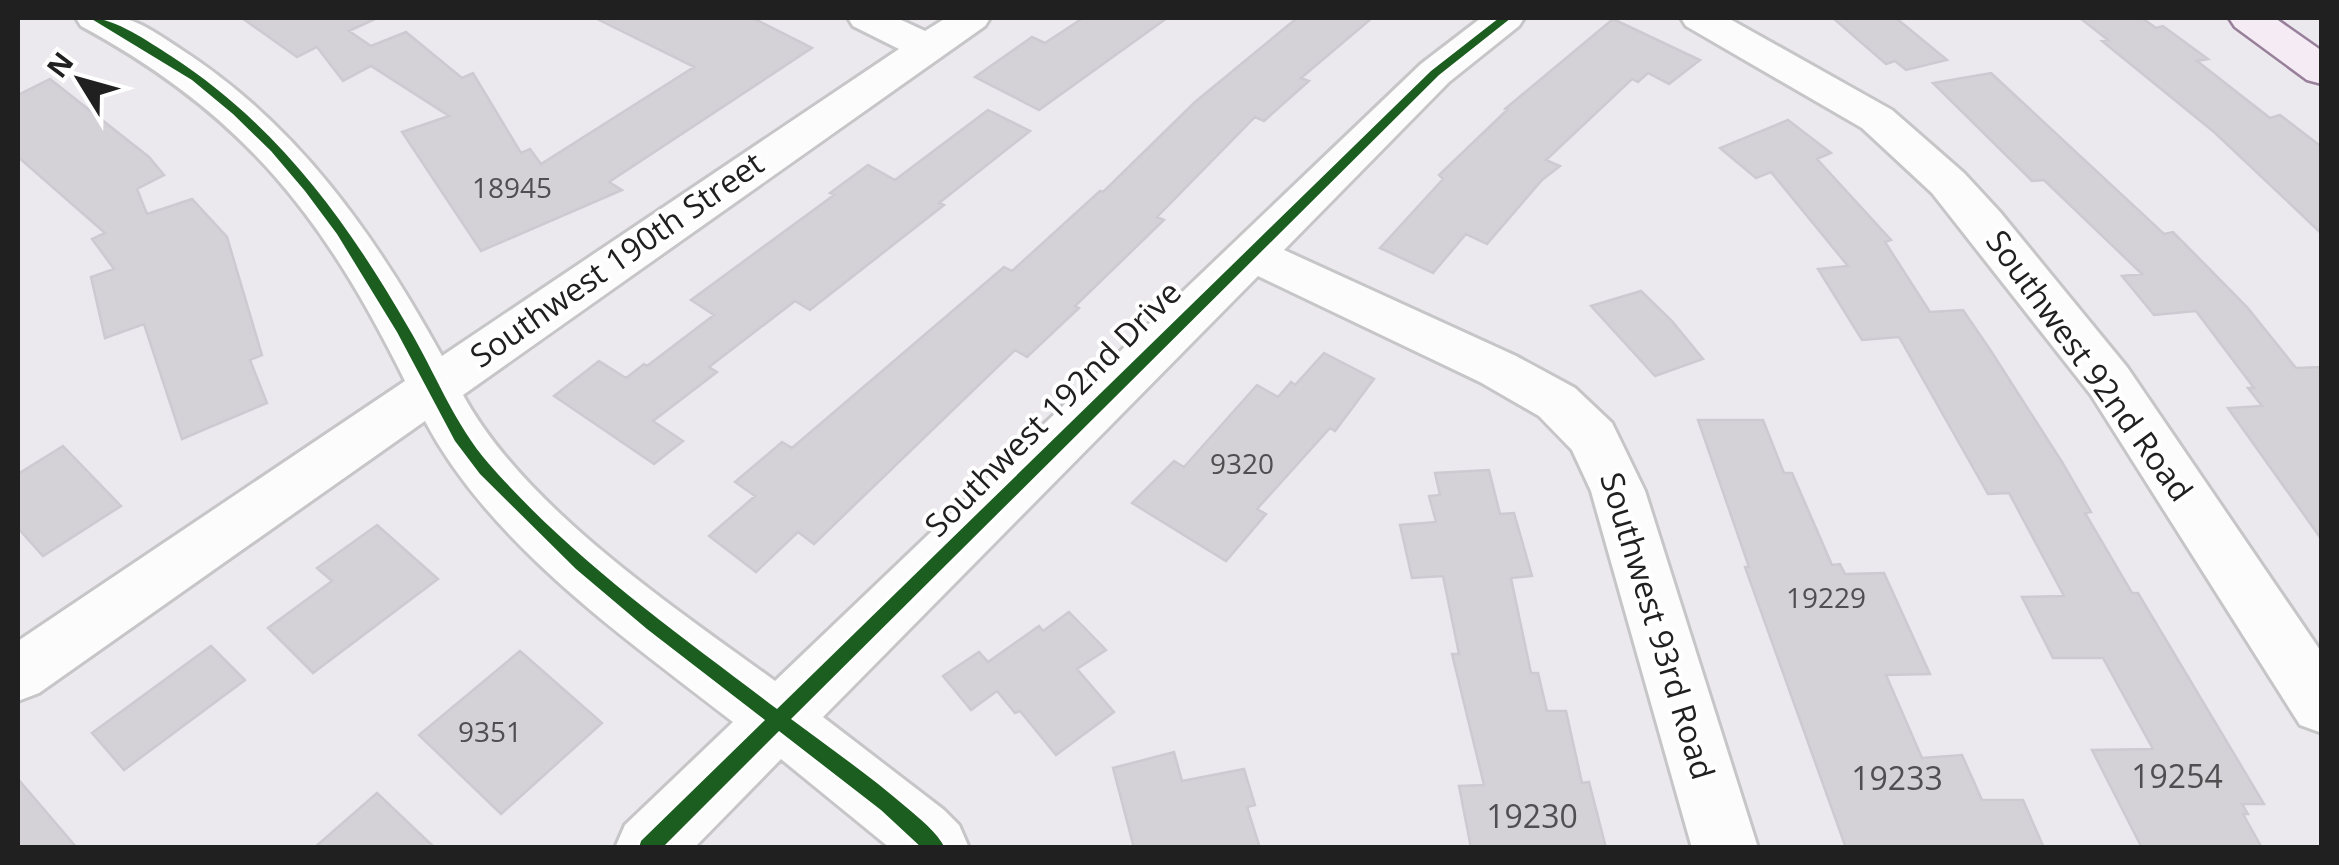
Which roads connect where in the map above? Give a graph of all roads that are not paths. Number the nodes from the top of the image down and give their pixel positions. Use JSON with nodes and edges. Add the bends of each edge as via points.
{"nodes":[{"id":1,"x":95,"y":18,"type":"edge"},
{"id":2,"x":867,"y":18,"type":"edge"},
{"id":3,"x":970,"y":18,"type":"edge"},
{"id":4,"x":1505,"y":18,"type":"edge"},
{"id":5,"x":1700,"y":18,"type":"edge"},
{"id":6,"x":2249,"y":18,"type":"edge"},
{"id":7,"x":926,"y":47,"type":"junction"},
{"id":8,"x":2322,"y":71,"type":"edge"},
{"id":9,"x":1250,"y":253,"type":"junction"},
{"id":10,"x":435,"y":386,"type":"junction"},
{"id":11,"x":18,"y":674,"type":"edge"},
{"id":12,"x":2322,"y":705,"type":"edge"},
{"id":13,"x":778,"y":719,"type":"junction"},
{"id":14,"x":648,"y":848,"type":"edge"},
{"id":15,"x":936,"y":848,"type":"edge"},
{"id":16,"x":1725,"y":848,"type":"edge"}],
"edges":[{"from":1,"to":10,"type":"street","via":[[199,78],[291,161],[345,233]]},
{"from":2,"to":7,"type":"street"},
{"from":3,"to":7,"type":"street","name":"Southwest 190th Street"},
{"from":4,"to":9,"type":"street","name":"Southwest 192nd Drive","via":[[1435,73]]},
{"from":5,"to":12,"type":"street","name":"Southwest 92nd Road","via":[[1876,118],[1948,183],[2109,381]]},
{"from":6,"to":8,"type":"street"},
{"from":7,"to":10,"type":"street","name":"Southwest 190th Street"},
{"from":9,"to":13,"type":"street","name":"Southwest 192nd Drive"},
{"from":9,"to":16,"type":"street","name":"Southwest 93rd Road","via":[[1532,386],[1593,438],[1618,492]]},
{"from":10,"to":11,"type":"street","name":"Southwest 190th Street"},
{"from":10,"to":13,"type":"street","via":[[461,438],[526,513]]},
{"from":13,"to":14,"type":"street","name":"Southwest 192nd Drive"},
{"from":13,"to":15,"type":"street"}]}
